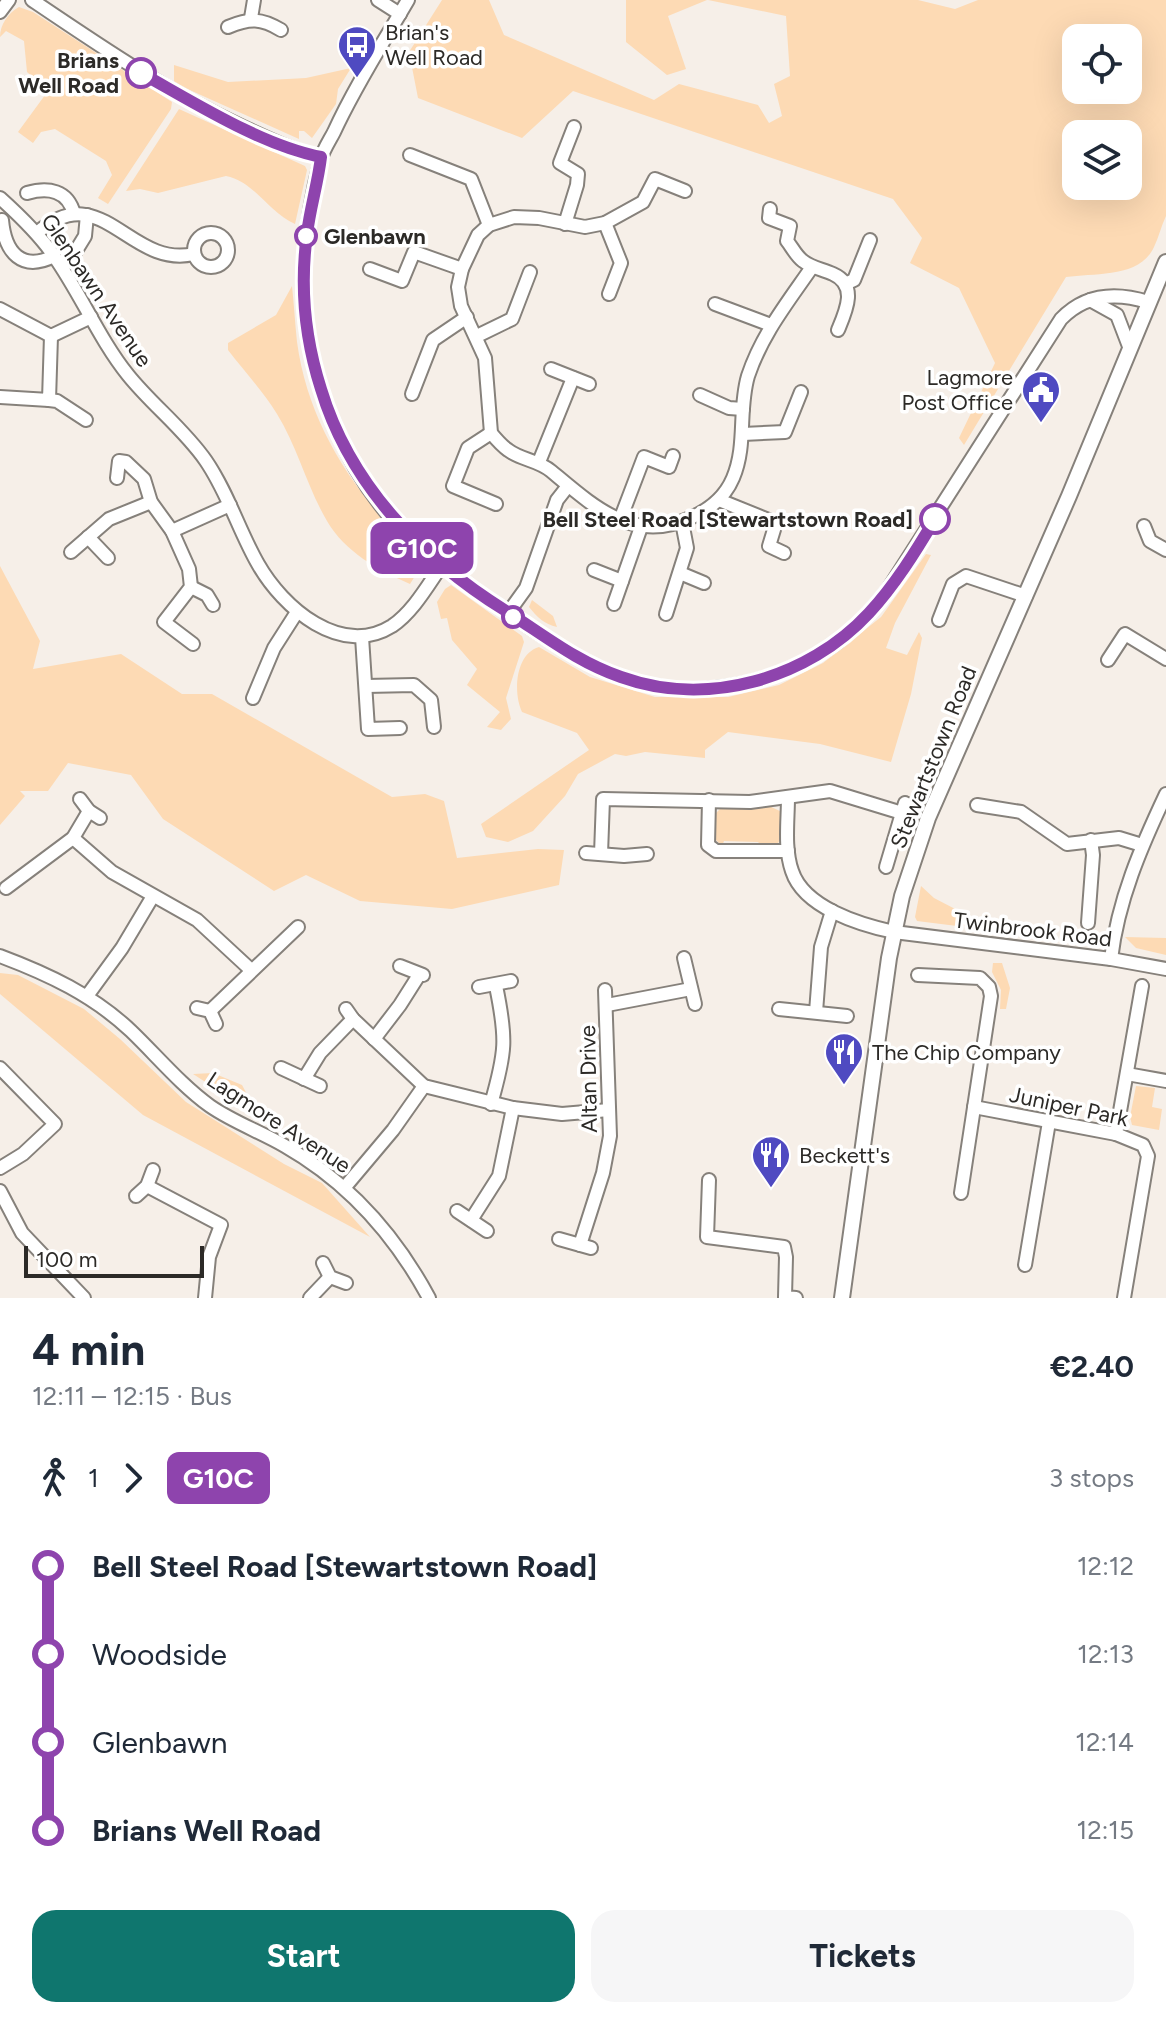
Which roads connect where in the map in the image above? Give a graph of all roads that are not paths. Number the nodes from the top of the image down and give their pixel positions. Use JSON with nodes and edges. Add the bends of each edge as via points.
{"nodes":[{"id":1,"x":9,"y":0,"type":"edge"},
{"id":2,"x":32,"y":0,"type":"edge"},
{"id":3,"x":254,"y":0,"type":"edge"},
{"id":4,"x":378,"y":0,"type":"edge"},
{"id":5,"x":408,"y":0,"type":"edge"},
{"id":6,"x":0,"y":12,"type":"edge"},
{"id":7,"x":400,"y":14,"type":"junction"},
{"id":8,"x":251,"y":18,"type":"junction"},
{"id":9,"x":228,"y":27,"type":"dead end"},
{"id":10,"x":281,"y":30,"type":"dead end"},
{"id":11,"x":574,"y":127,"type":"dead end"},
{"id":12,"x":410,"y":155,"type":"dead end"},
{"id":13,"x":321,"y":157,"type":"junction"},
{"id":14,"x":685,"y":191,"type":"dead end"},
{"id":15,"x":27,"y":193,"type":"dead end"},
{"id":16,"x":0,"y":198,"type":"edge"},
{"id":17,"x":770,"y":209,"type":"dead end"},
{"id":18,"x":80,"y":215,"type":"junction"},
{"id":19,"x":2,"y":220,"type":"edge"},
{"id":20,"x":605,"y":223,"type":"junction"},
{"id":21,"x":565,"y":224,"type":"junction"},
{"id":22,"x":489,"y":225,"type":"junction"},
{"id":23,"x":37,"y":233,"type":"junction"},
{"id":24,"x":870,"y":240,"type":"dead end"},
{"id":25,"x":74,"y":254,"type":"dead end"},
{"id":26,"x":194,"y":254,"type":"dead end"},
{"id":27,"x":54,"y":256,"type":"junction"},
{"id":28,"x":1166,"y":262,"type":"edge"},
{"id":29,"x":812,"y":267,"type":"junction"},
{"id":30,"x":370,"y":269,"type":"dead end"},
{"id":31,"x":462,"y":269,"type":"junction"},
{"id":32,"x":530,"y":272,"type":"dead end"},
{"id":33,"x":845,"y":284,"type":"junction"},
{"id":34,"x":609,"y":294,"type":"dead end"},
{"id":35,"x":1090,"y":300,"type":"junction"},
{"id":36,"x":1148,"y":302,"type":"junction"},
{"id":37,"x":715,"y":304,"type":"dead end"},
{"id":38,"x":0,"y":309,"type":"edge"},
{"id":39,"x":91,"y":317,"type":"junction"},
{"id":40,"x":467,"y":317,"type":"junction"},
{"id":41,"x":771,"y":325,"type":"junction"},
{"id":42,"x":838,"y":330,"type":"dead end"},
{"id":43,"x":51,"y":336,"type":"junction"},
{"id":44,"x":477,"y":336,"type":"junction"},
{"id":45,"x":1130,"y":349,"type":"junction"},
{"id":46,"x":551,"y":369,"type":"dead end"},
{"id":47,"x":573,"y":378,"type":"junction"},
{"id":48,"x":589,"y":384,"type":"dead end"},
{"id":49,"x":801,"y":392,"type":"dead end"},
{"id":50,"x":412,"y":394,"type":"dead end"},
{"id":51,"x":700,"y":395,"type":"dead end"},
{"id":52,"x":0,"y":397,"type":"edge"},
{"id":53,"x":49,"y":400,"type":"junction"},
{"id":54,"x":743,"y":409,"type":"junction"},
{"id":55,"x":86,"y":420,"type":"dead end"},
{"id":56,"x":491,"y":433,"type":"junction"},
{"id":57,"x":743,"y":434,"type":"junction"},
{"id":58,"x":673,"y":456,"type":"dead end"},
{"id":59,"x":539,"y":462,"type":"junction"},
{"id":60,"x":117,"y":478,"type":"dead end"},
{"id":61,"x":568,"y":486,"type":"junction"},
{"id":62,"x":719,"y":500,"type":"junction"},
{"id":63,"x":151,"y":502,"type":"junction"},
{"id":64,"x":496,"y":504,"type":"dead end"},
{"id":65,"x":230,"y":505,"type":"junction"},
{"id":66,"x":620,"y":520,"type":"junction"},
{"id":67,"x":682,"y":522,"type":"junction"},
{"id":68,"x":1144,"y":526,"type":"dead end"},
{"id":69,"x":641,"y":527,"type":"junction"},
{"id":70,"x":172,"y":531,"type":"junction"},
{"id":71,"x":88,"y":537,"type":"junction"},
{"id":72,"x":1166,"y":550,"type":"edge"},
{"id":73,"x":71,"y":552,"type":"dead end"},
{"id":74,"x":784,"y":553,"type":"dead end"},
{"id":75,"x":108,"y":558,"type":"dead end"},
{"id":76,"x":442,"y":565,"type":"junction"},
{"id":77,"x":594,"y":570,"type":"dead end"},
{"id":78,"x":680,"y":573,"type":"junction"},
{"id":79,"x":622,"y":581,"type":"junction"},
{"id":80,"x":704,"y":583,"type":"dead end"},
{"id":81,"x":191,"y":587,"type":"junction"},
{"id":82,"x":1026,"y":596,"type":"junction"},
{"id":83,"x":614,"y":604,"type":"dead end"},
{"id":84,"x":213,"y":605,"type":"dead end"},
{"id":85,"x":297,"y":612,"type":"junction"},
{"id":86,"x":508,"y":613,"type":"junction"},
{"id":87,"x":666,"y":614,"type":"dead end"},
{"id":88,"x":939,"y":620,"type":"dead end"},
{"id":89,"x":362,"y":637,"type":"junction"},
{"id":90,"x":1166,"y":640,"type":"edge"},
{"id":91,"x":193,"y":644,"type":"dead end"},
{"id":92,"x":1162,"y":656,"type":"edge"},
{"id":93,"x":1108,"y":660,"type":"dead end"},
{"id":94,"x":247,"y":677,"type":"dead end"},
{"id":95,"x":260,"y":682,"type":"junction"},
{"id":96,"x":366,"y":686,"type":"junction"},
{"id":97,"x":253,"y":698,"type":"dead end"},
{"id":98,"x":434,"y":727,"type":"dead end"},
{"id":99,"x":400,"y":728,"type":"dead end"},
{"id":100,"x":1166,"y":794,"type":"edge"},
{"id":101,"x":788,"y":797,"type":"junction"},
{"id":102,"x":80,"y":799,"type":"dead end"},
{"id":103,"x":709,"y":800,"type":"junction"},
{"id":104,"x":977,"y":805,"type":"dead end"},
{"id":105,"x":73,"y":838,"type":"junction"},
{"id":106,"x":1091,"y":840,"type":"junction"},
{"id":107,"x":1142,"y":845,"type":"junction"},
{"id":108,"x":788,"y":851,"type":"junction"},
{"id":109,"x":586,"y":853,"type":"dead end"},
{"id":110,"x":601,"y":854,"type":"junction"},
{"id":111,"x":647,"y":854,"type":"dead end"},
{"id":112,"x":886,"y":867,"type":"dead end"},
{"id":113,"x":3,"y":885,"type":"edge"},
{"id":114,"x":153,"y":896,"type":"junction"},
{"id":115,"x":16,"y":898,"type":"dead end"},
{"id":116,"x":832,"y":911,"type":"junction"},
{"id":117,"x":1088,"y":923,"type":"dead end"},
{"id":118,"x":299,"y":925,"type":"dead end"},
{"id":119,"x":894,"y":932,"type":"junction"},
{"id":120,"x":0,"y":956,"type":"edge"},
{"id":121,"x":684,"y":958,"type":"dead end"},
{"id":122,"x":1111,"y":959,"type":"junction"},
{"id":123,"x":937,"y":962,"type":"dead end"},
{"id":124,"x":400,"y":966,"type":"dead end"},
{"id":125,"x":1166,"y":969,"type":"edge"},
{"id":126,"x":251,"y":970,"type":"junction"},
{"id":127,"x":918,"y":975,"type":"dead end"},
{"id":128,"x":936,"y":977,"type":"junction"},
{"id":129,"x":511,"y":981,"type":"dead end"},
{"id":130,"x":496,"y":986,"type":"junction"},
{"id":131,"x":1142,"y":986,"type":"dead end"},
{"id":132,"x":479,"y":987,"type":"dead end"},
{"id":133,"x":691,"y":989,"type":"junction"},
{"id":134,"x":605,"y":990,"type":"dead end"},
{"id":135,"x":87,"y":996,"type":"junction"},
{"id":136,"x":695,"y":1004,"type":"dead end"},
{"id":137,"x":607,"y":1005,"type":"junction"},
{"id":138,"x":779,"y":1009,"type":"dead end"},
{"id":139,"x":816,"y":1012,"type":"junction"},
{"id":140,"x":847,"y":1016,"type":"dead end"},
{"id":141,"x":216,"y":1024,"type":"dead end"},
{"id":142,"x":374,"y":1039,"type":"junction"},
{"id":143,"x":0,"y":1068,"type":"edge"},
{"id":144,"x":281,"y":1068,"type":"dead end"},
{"id":145,"x":1127,"y":1074,"type":"junction"},
{"id":146,"x":304,"y":1079,"type":"junction"},
{"id":147,"x":1166,"y":1081,"type":"edge"},
{"id":148,"x":320,"y":1086,"type":"dead end"},
{"id":149,"x":424,"y":1086,"type":"junction"},
{"id":150,"x":491,"y":1104,"type":"junction"},
{"id":151,"x":974,"y":1107,"type":"junction"},
{"id":152,"x":513,"y":1108,"type":"junction"},
{"id":153,"x":609,"y":1110,"type":"junction"},
{"id":154,"x":1049,"y":1122,"type":"junction"},
{"id":155,"x":1116,"y":1134,"type":"junction"},
{"id":156,"x":0,"y":1168,"type":"edge"},
{"id":157,"x":153,"y":1170,"type":"dead end"},
{"id":158,"x":709,"y":1180,"type":"dead end"},
{"id":159,"x":147,"y":1186,"type":"junction"},
{"id":160,"x":345,"y":1187,"type":"junction"},
{"id":161,"x":0,"y":1191,"type":"edge"},
{"id":162,"x":961,"y":1193,"type":"dead end"},
{"id":163,"x":136,"y":1196,"type":"dead end"},
{"id":164,"x":457,"y":1211,"type":"dead end"},
{"id":165,"x":471,"y":1220,"type":"junction"},
{"id":166,"x":487,"y":1231,"type":"dead end"},
{"id":167,"x":559,"y":1239,"type":"dead end"},
{"id":168,"x":323,"y":1263,"type":"dead end"},
{"id":169,"x":1025,"y":1265,"type":"dead end"},
{"id":170,"x":330,"y":1277,"type":"junction"},
{"id":171,"x":346,"y":1283,"type":"dead end"},
{"id":172,"x":84,"y":1298,"type":"edge"},
{"id":173,"x":205,"y":1298,"type":"edge"},
{"id":174,"x":310,"y":1298,"type":"edge"},
{"id":175,"x":429,"y":1298,"type":"edge"},
{"id":176,"x":796,"y":1298,"type":"edge"},
{"id":177,"x":842,"y":1298,"type":"edge"},
{"id":178,"x":1124,"y":1298,"type":"edge"}],
"edges":[{"from":1,"to":6,"type":"street"},
{"from":2,"to":13,"type":"street","via":[[183,97]]},
{"from":3,"to":8,"type":"street"},
{"from":4,"to":7,"type":"street"},
{"from":5,"to":7,"type":"street"},
{"from":7,"to":13,"type":"street"},
{"from":8,"to":9,"type":"street"},
{"from":8,"to":10,"type":"street"},
{"from":11,"to":21,"type":"street","via":[[560,163],[578,174]]},
{"from":12,"to":22,"type":"street","via":[[471,179]]},
{"from":13,"to":76,"type":"street","via":[[307,231],[304,288],[321,391],[365,481],[411,539]]},
{"from":14,"to":20,"type":"street","via":[[655,179],[643,202]]},
{"from":15,"to":18,"type":"street","via":[[52,190]]},
{"from":16,"to":23,"type":"street","name":"Glenbawn Avenue"},
{"from":17,"to":29,"type":"street","via":[[769,218],[790,226],[787,241]]},
{"from":18,"to":23,"type":"street","via":[[53,218]]},
{"from":18,"to":25,"type":"street","via":[[85,236]]},
{"from":18,"to":26,"type":"street","via":[[102,218],[167,257]]},
{"from":19,"to":27,"type":"street","via":[[3,233],[18,257],[39,263]]},
{"from":20,"to":21,"type":"street"},
{"from":20,"to":34,"type":"street","via":[[621,263]]},
{"from":21,"to":22,"type":"street","via":[[514,217]]},
{"from":22,"to":31,"type":"street","via":[[478,235]]},
{"from":23,"to":27,"type":"street","name":"Glenbawn Avenue"},
{"from":24,"to":33,"type":"street","via":[[854,280]]},
{"from":27,"to":39,"type":"street","name":"Glenbawn Avenue"},
{"from":28,"to":36,"type":"main road","name":"Stewartstown Road"},
{"from":29,"to":33,"type":"street"},
{"from":29,"to":41,"type":"street"},
{"from":30,"to":31,"type":"street","via":[[402,281],[414,252]]},
{"from":31,"to":40,"type":"street","via":[[458,287]]},
{"from":32,"to":44,"type":"street","via":[[512,319]]},
{"from":33,"to":42,"type":"street","via":[[850,300]]},
{"from":35,"to":36,"type":"street","via":[[1113,295]]},
{"from":35,"to":45,"type":"street","via":[[1117,315]]},
{"from":35,"to":86,"type":"street","via":[[1061,319],[887,591],[852,630],[803,663],[728,687],[652,685],[578,658]]},
{"from":36,"to":45,"type":"main road","name":"Stewartstown Road"},
{"from":37,"to":41,"type":"street"},
{"from":38,"to":43,"type":"street"},
{"from":39,"to":43,"type":"street"},
{"from":39,"to":65,"type":"street","name":"Glenbawn Avenue","via":[[128,375],[196,447]]},
{"from":40,"to":44,"type":"street"},
{"from":40,"to":50,"type":"street","via":[[433,340]]},
{"from":41,"to":54,"type":"street","via":[[747,380]]},
{"from":43,"to":53,"type":"street"},
{"from":44,"to":56,"type":"street","via":[[485,358]]},
{"from":45,"to":82,"type":"main road","name":"Stewartstown Road"},
{"from":46,"to":47,"type":"street"},
{"from":47,"to":48,"type":"street"},
{"from":47,"to":59,"type":"street"},
{"from":49,"to":57,"type":"street","via":[[785,432]]},
{"from":51,"to":54,"type":"street"},
{"from":52,"to":53,"type":"street"},
{"from":53,"to":55,"type":"street"},
{"from":54,"to":57,"type":"street"},
{"from":56,"to":59,"type":"street","via":[[508,451]]},
{"from":56,"to":64,"type":"street","via":[[468,448],[453,486]]},
{"from":57,"to":62,"type":"street","via":[[733,480]]},
{"from":58,"to":66,"type":"street","via":[[669,467],[644,457]]},
{"from":59,"to":61,"type":"street"},
{"from":60,"to":63,"type":"street","via":[[119,461],[126,462],[144,479]]},
{"from":61,"to":66,"type":"street"},
{"from":61,"to":86,"type":"street","via":[[557,500],[526,588]]},
{"from":62,"to":67,"type":"street"},
{"from":62,"to":74,"type":"street","via":[[776,523],[769,546]]},
{"from":63,"to":70,"type":"street"},
{"from":63,"to":71,"type":"street","via":[[109,519]]},
{"from":65,"to":70,"type":"street"},
{"from":65,"to":85,"type":"street","name":"Glenbawn Avenue","via":[[263,573]]},
{"from":66,"to":69,"type":"street"},
{"from":67,"to":69,"type":"street"},
{"from":67,"to":78,"type":"street","via":[[687,548]]},
{"from":68,"to":72,"type":"street","via":[[1150,541]]},
{"from":69,"to":79,"type":"street"},
{"from":70,"to":81,"type":"street"},
{"from":71,"to":73,"type":"street"},
{"from":71,"to":75,"type":"street"},
{"from":76,"to":86,"type":"street"},
{"from":76,"to":89,"type":"street","via":[[404,617]]},
{"from":77,"to":79,"type":"street"},
{"from":78,"to":80,"type":"street"},
{"from":78,"to":87,"type":"street"},
{"from":79,"to":83,"type":"street"},
{"from":81,"to":84,"type":"street"},
{"from":81,"to":91,"type":"street","via":[[164,622]]},
{"from":82,"to":88,"type":"street","via":[[966,576],[953,584]]},
{"from":82,"to":119,"type":"main road","name":"Stewartstown Road","via":[[928,818]]},
{"from":85,"to":89,"type":"street","name":"Glenbawn Avenue","via":[[327,630]]},
{"from":85,"to":95,"type":"street"},
{"from":89,"to":96,"type":"street"},
{"from":90,"to":92,"type":"street"},
{"from":92,"to":93,"type":"street","via":[[1125,634]]},
{"from":94,"to":95,"type":"street"},
{"from":95,"to":97,"type":"street"},
{"from":96,"to":98,"type":"street","via":[[414,685],[431,700]]},
{"from":96,"to":99,"type":"street","via":[[368,729]]},
{"from":100,"to":107,"type":"street"},
{"from":101,"to":103,"type":"street"},
{"from":101,"to":108,"type":"street"},
{"from":101,"to":112,"type":"street","via":[[830,791],[904,808]]},
{"from":102,"to":105,"type":"street","via":[[94,815]]},
{"from":103,"to":108,"type":"street","via":[[708,845],[716,851]]},
{"from":103,"to":110,"type":"street","via":[[599,799]]},
{"from":104,"to":106,"type":"street","via":[[1021,812],[1067,844]]},
{"from":105,"to":113,"type":"street"},
{"from":105,"to":114,"type":"street","via":[[112,872]]},
{"from":106,"to":107,"type":"street","via":[[1119,838]]},
{"from":106,"to":117,"type":"street"},
{"from":107,"to":122,"type":"street","via":[[1120,909]]},
{"from":108,"to":116,"type":"street","name":"Twinbrook Road","via":[[799,885]]},
{"from":109,"to":110,"type":"street"},
{"from":110,"to":111,"type":"street"},
{"from":113,"to":115,"type":"street"},
{"from":114,"to":126,"type":"street","via":[[197,920]]},
{"from":114,"to":135,"type":"street"},
{"from":116,"to":119,"type":"street","name":"Twinbrook Road"},
{"from":116,"to":139,"type":"street","via":[[821,947]]},
{"from":118,"to":126,"type":"street"},
{"from":119,"to":122,"type":"street","name":"Twinbrook Road"},
{"from":119,"to":177,"type":"main road","name":"Stewartstown Road"},
{"from":120,"to":135,"type":"street","name":"Lagmore Avenue"},
{"from":121,"to":133,"type":"street"},
{"from":122,"to":125,"type":"street","name":"Twinbrook Road"},
{"from":123,"to":128,"type":"street"},
{"from":124,"to":142,"type":"street","via":[[423,975]]},
{"from":126,"to":141,"type":"street","via":[[204,1009]]},
{"from":127,"to":128,"type":"street","name":"Juniper Park"},
{"from":128,"to":151,"type":"street","name":"Juniper Park","via":[[980,978],[989,987]]},
{"from":129,"to":130,"type":"street"},
{"from":130,"to":132,"type":"street"},
{"from":130,"to":150,"type":"street","via":[[505,1032],[504,1060]]},
{"from":131,"to":145,"type":"street"},
{"from":133,"to":136,"type":"street"},
{"from":133,"to":137,"type":"street","name":"Altan Drive"},
{"from":134,"to":137,"type":"street","name":"Altan Drive"},
{"from":135,"to":160,"type":"street","name":"Lagmore Avenue","via":[[211,1106],[307,1159]]},
{"from":137,"to":153,"type":"street","name":"Altan Drive"},
{"from":138,"to":139,"type":"street"},
{"from":139,"to":140,"type":"street"},
{"from":142,"to":146,"type":"street","via":[[350,1014]]},
{"from":142,"to":149,"type":"street"},
{"from":143,"to":156,"type":"street","via":[[55,1124]]},
{"from":144,"to":146,"type":"street"},
{"from":145,"to":147,"type":"street"},
{"from":145,"to":155,"type":"street"},
{"from":146,"to":148,"type":"street"},
{"from":149,"to":150,"type":"street"},
{"from":149,"to":160,"type":"street"},
{"from":150,"to":152,"type":"street"},
{"from":151,"to":154,"type":"street","name":"Juniper Park"},
{"from":151,"to":162,"type":"street","name":"Juniper Park"},
{"from":152,"to":153,"type":"street","via":[[562,1114]]},
{"from":152,"to":165,"type":"street","via":[[499,1176]]},
{"from":153,"to":167,"type":"street","name":"Altan Drive","via":[[610,1136],[585,1247]]},
{"from":154,"to":155,"type":"street","name":"Juniper Park"},
{"from":154,"to":169,"type":"street"},
{"from":155,"to":178,"type":"street","name":"Juniper Park","via":[[1143,1145],[1148,1156]]},
{"from":157,"to":159,"type":"street"},
{"from":158,"to":176,"type":"street","via":[[707,1237],[784,1247],[785,1297]]},
{"from":159,"to":163,"type":"street"},
{"from":159,"to":173,"type":"street","via":[[221,1225],[209,1257]]},
{"from":160,"to":175,"type":"street","name":"Lagmore Avenue","via":[[398,1247]]},
{"from":161,"to":172,"type":"street","via":[[22,1233]]},
{"from":164,"to":165,"type":"street"},
{"from":165,"to":166,"type":"street"},
{"from":168,"to":170,"type":"street"},
{"from":170,"to":171,"type":"street"},
{"from":170,"to":174,"type":"street"}]}
